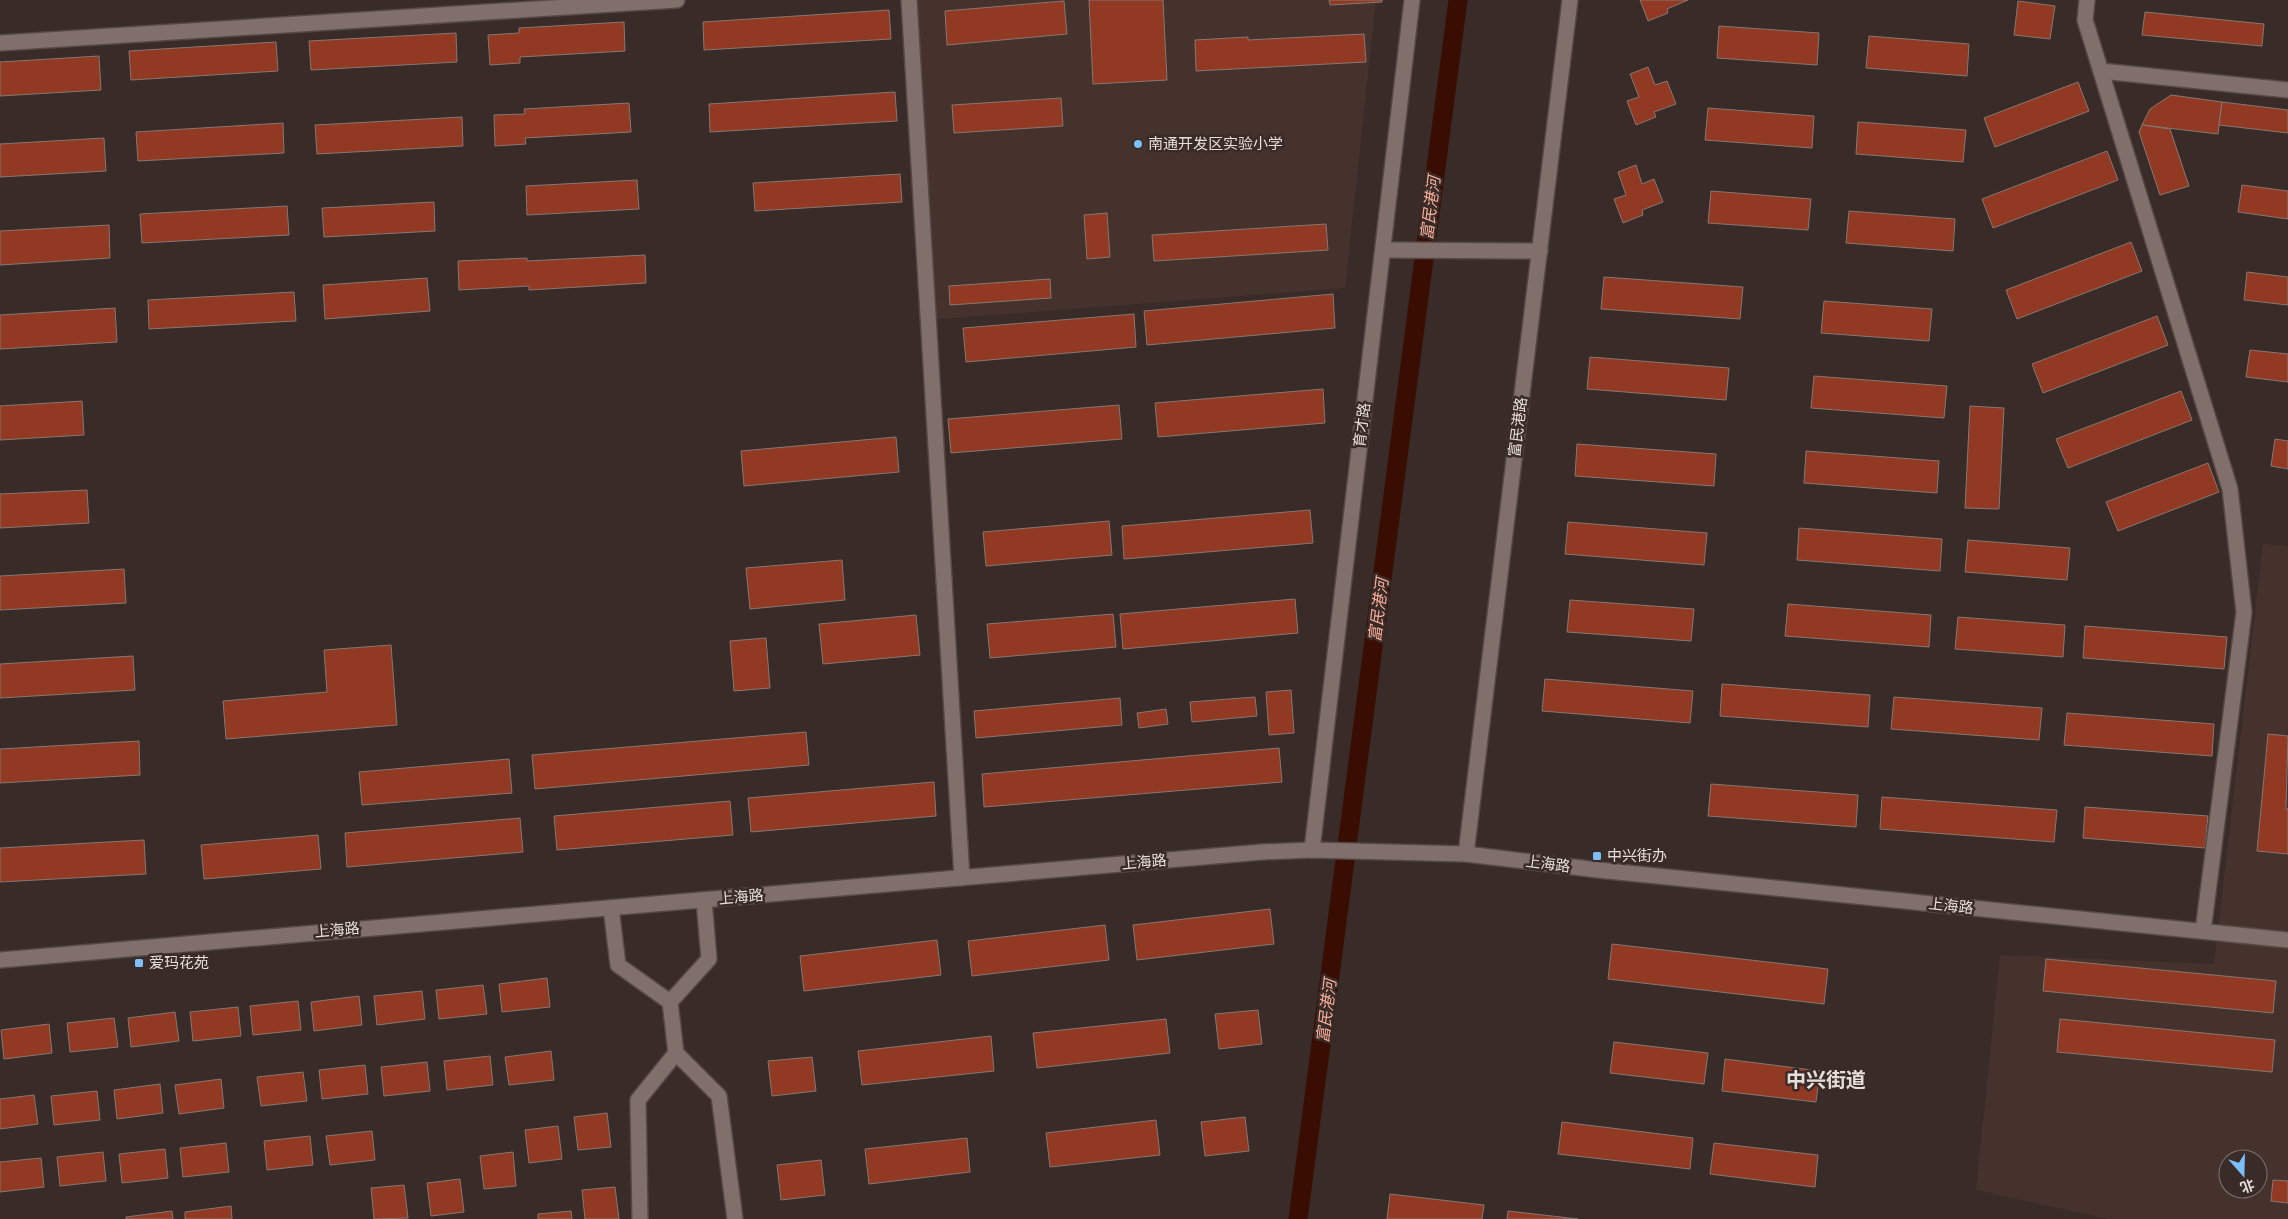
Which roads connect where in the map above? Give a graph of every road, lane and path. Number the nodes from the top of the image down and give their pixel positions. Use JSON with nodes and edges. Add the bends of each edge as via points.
{"nodes":[{"id":1,"x":677,"y":0,"type":"edge"},
{"id":2,"x":909,"y":0,"type":"edge"},
{"id":3,"x":1412,"y":0,"type":"edge"},
{"id":4,"x":1570,"y":0,"type":"edge"},
{"id":5,"x":2087,"y":0,"type":"edge"},
{"id":6,"x":606,"y":2,"type":"edge"},
{"id":7,"x":0,"y":43,"type":"edge"},
{"id":8,"x":2101,"y":71,"type":"junction"},
{"id":9,"x":2288,"y":90,"type":"edge"},
{"id":10,"x":1384,"y":250,"type":"junction"},
{"id":11,"x":1540,"y":251,"type":"junction"},
{"id":12,"x":1313,"y":850,"type":"junction"},
{"id":13,"x":1466,"y":854,"type":"junction"},
{"id":14,"x":962,"y":878,"type":"junction"},
{"id":15,"x":704,"y":900,"type":"junction"},
{"id":16,"x":610,"y":908,"type":"junction"},
{"id":17,"x":2203,"y":932,"type":"junction"},
{"id":18,"x":2288,"y":940,"type":"edge"},
{"id":19,"x":0,"y":960,"type":"edge"},
{"id":20,"x":670,"y":1002,"type":"junction"},
{"id":21,"x":676,"y":1053,"type":"junction"},
{"id":22,"x":640,"y":1219,"type":"edge"},
{"id":23,"x":735,"y":1219,"type":"edge"}],
"edges":[{"from":1,"to":6,"type":"street"},
{"from":2,"to":14,"type":"street"},
{"from":3,"to":10,"type":"street","name":"育才路"},
{"from":4,"to":11,"type":"street","name":"富民港路"},
{"from":5,"to":8,"type":"street","via":[[2085,20]]},
{"from":6,"to":7,"type":"street"},
{"from":8,"to":9,"type":"street"},
{"from":8,"to":17,"type":"street","via":[[2230,489],[2244,612]]},
{"from":10,"to":11,"type":"street"},
{"from":10,"to":12,"type":"street","name":"育才路"},
{"from":11,"to":13,"type":"street","name":"富民港路"},
{"from":12,"to":13,"type":"street","name":"上海路"},
{"from":12,"to":14,"type":"street","name":"上海路"},
{"from":13,"to":17,"type":"street","name":"上海路"},
{"from":14,"to":15,"type":"street","name":"上海路"},
{"from":15,"to":16,"type":"street","name":"上海路"},
{"from":15,"to":20,"type":"street","via":[[709,959]]},
{"from":16,"to":19,"type":"street","name":"上海路"},
{"from":16,"to":20,"type":"street","via":[[618,965]]},
{"from":17,"to":18,"type":"street","name":"上海路"},
{"from":20,"to":21,"type":"street"},
{"from":21,"to":22,"type":"street","via":[[638,1100]]},
{"from":21,"to":23,"type":"street","via":[[719,1096]]}]}
